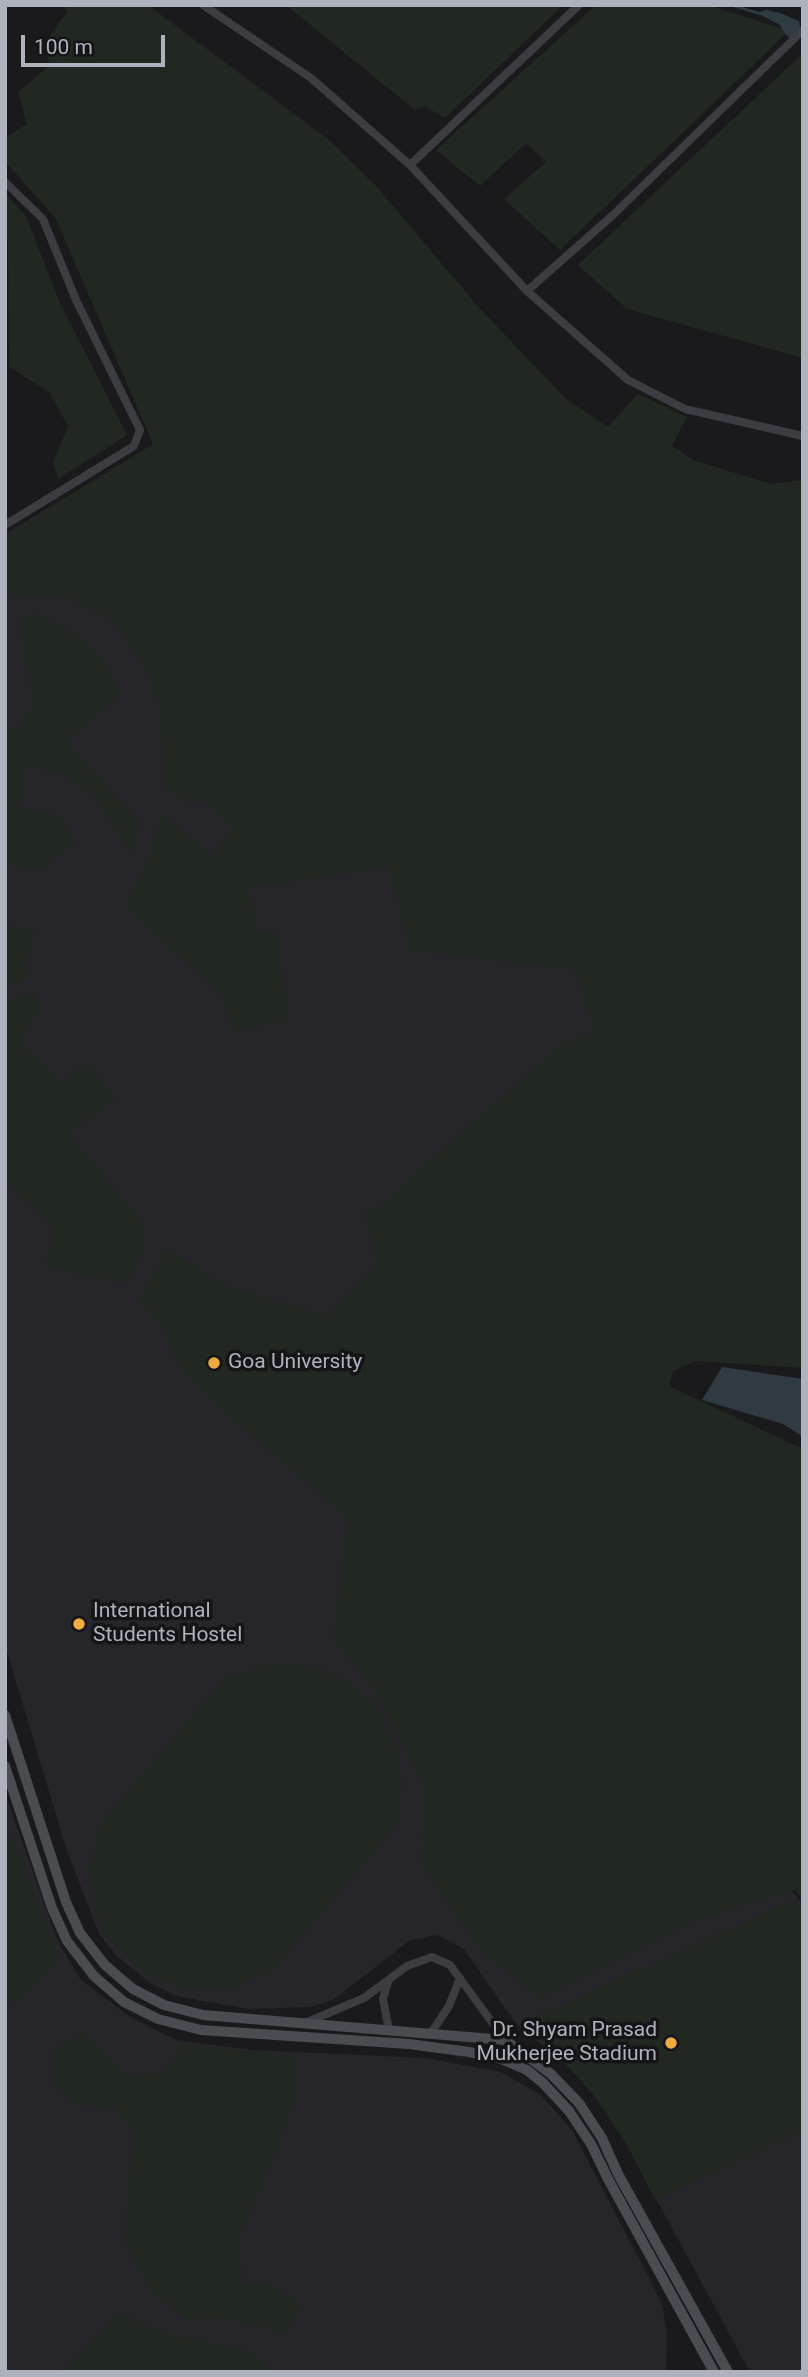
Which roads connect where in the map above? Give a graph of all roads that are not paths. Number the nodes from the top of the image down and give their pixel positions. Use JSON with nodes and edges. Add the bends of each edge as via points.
{"nodes":[{"id":1,"x":204,"y":5,"type":"edge"},
{"id":2,"x":579,"y":5,"type":"edge"},
{"id":3,"x":803,"y":30,"type":"edge"},
{"id":4,"x":410,"y":164,"type":"junction"},
{"id":5,"x":5,"y":182,"type":"edge"},
{"id":6,"x":527,"y":291,"type":"junction"},
{"id":7,"x":803,"y":436,"type":"edge"},
{"id":8,"x":5,"y":525,"type":"edge"},
{"id":9,"x":5,"y":1714,"type":"edge"},
{"id":10,"x":5,"y":1766,"type":"edge"},
{"id":11,"x":460,"y":1978,"type":"junction"},
{"id":12,"x":390,"y":1979,"type":"junction"},
{"id":13,"x":306,"y":2024,"type":"junction"},
{"id":14,"x":389,"y":2030,"type":"junction"},
{"id":15,"x":431,"y":2033,"type":"junction"},
{"id":16,"x":309,"y":2037,"type":"junction"},
{"id":17,"x":505,"y":2040,"type":"junction"},
{"id":18,"x":624,"y":2185,"type":"junction"},
{"id":19,"x":613,"y":2190,"type":"junction"},
{"id":20,"x":714,"y":2372,"type":"edge"},
{"id":21,"x":728,"y":2372,"type":"edge"}],
"edges":[{"from":1,"to":4,"type":"street","via":[[312,78]]},
{"from":2,"to":4,"type":"street"},
{"from":3,"to":6,"type":"street","via":[[613,215]]},
{"from":4,"to":6,"type":"street"},
{"from":5,"to":8,"type":"street","via":[[43,219],[76,300],[140,430],[134,446]]},
{"from":6,"to":7,"type":"street","via":[[628,380],[685,409]]},
{"from":9,"to":13,"type":"main road","via":[[66,1902],[80,1933],[105,1965],[133,1989],[164,2005],[203,2015]]},
{"from":10,"to":16,"type":"main road","via":[[52,1908],[67,1941],[94,1976],[124,2002],[158,2020],[201,2029]]},
{"from":11,"to":12,"type":"street","via":[[450,1965],[432,1957],[407,1966]]},
{"from":11,"to":15,"type":"street"},
{"from":11,"to":17,"type":"street"},
{"from":12,"to":13,"type":"street","via":[[364,1998]]},
{"from":12,"to":14,"type":"street","via":[[383,1999]]},
{"from":13,"to":14,"type":"main road"},
{"from":13,"to":16,"type":"main road"},
{"from":14,"to":15,"type":"main road"},
{"from":15,"to":17,"type":"main road"},
{"from":16,"to":19,"type":"main road","via":[[469,2052],[527,2070],[569,2111]]},
{"from":17,"to":18,"type":"main road","via":[[551,2074],[579,2103]]},
{"from":18,"to":19,"type":"main road"},
{"from":18,"to":21,"type":"main road"},
{"from":19,"to":20,"type":"main road"}]}
